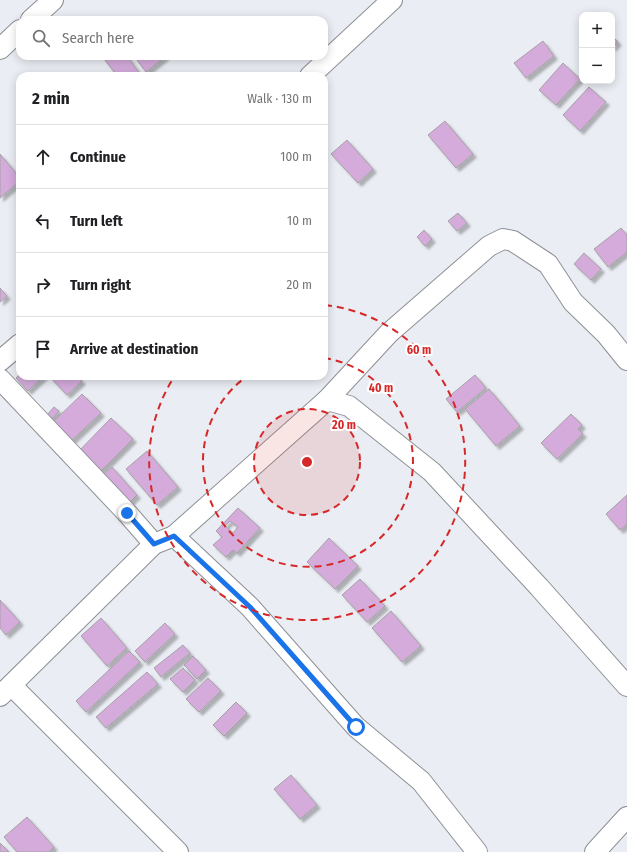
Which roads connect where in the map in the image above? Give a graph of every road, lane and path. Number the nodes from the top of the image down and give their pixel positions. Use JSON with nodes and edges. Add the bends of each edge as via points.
{"nodes":[{"id":1,"x":53,"y":0,"type":"edge"},
{"id":2,"x":392,"y":0,"type":"edge"},
{"id":3,"x":35,"y":16,"type":"edge"},
{"id":4,"x":16,"y":34,"type":"edge"},
{"id":5,"x":0,"y":49,"type":"edge"},
{"id":6,"x":328,"y":59,"type":"edge"},
{"id":7,"x":327,"y":60,"type":"edge"},
{"id":8,"x":314,"y":72,"type":"edge"},
{"id":9,"x":16,"y":347,"type":"edge"},
{"id":10,"x":627,"y":360,"type":"edge"},
{"id":11,"x":0,"y":361,"type":"edge"},
{"id":12,"x":0,"y":379,"type":"edge"},
{"id":13,"x":326,"y":400,"type":"junction"},
{"id":14,"x":174,"y":536,"type":"junction"},
{"id":15,"x":154,"y":544,"type":"junction"},
{"id":16,"x":627,"y":686,"type":"edge"},
{"id":17,"x":6,"y":691,"type":"edge"},
{"id":18,"x":627,"y":816,"type":"edge"},
{"id":19,"x":178,"y":852,"type":"edge"},
{"id":20,"x":477,"y":852,"type":"edge"},
{"id":21,"x":595,"y":852,"type":"edge"}],
"edges":[{"from":1,"to":3,"type":"street"},
{"from":2,"to":6,"type":"street"},
{"from":4,"to":5,"type":"street"},
{"from":7,"to":8,"type":"street"},
{"from":9,"to":11,"type":"street"},
{"from":10,"to":13,"type":"street","via":[[606,334],[573,302],[548,264],[513,241],[503,239],[489,246],[389,333]]},
{"from":12,"to":15,"type":"street"},
{"from":13,"to":14,"type":"street"},
{"from":13,"to":16,"type":"street","via":[[349,406],[432,472]]},
{"from":14,"to":15,"type":"street"},
{"from":14,"to":20,"type":"street","via":[[250,607],[356,727],[421,781]]},
{"from":15,"to":17,"type":"street"},
{"from":17,"to":19,"type":"street"},
{"from":18,"to":21,"type":"street"}]}
